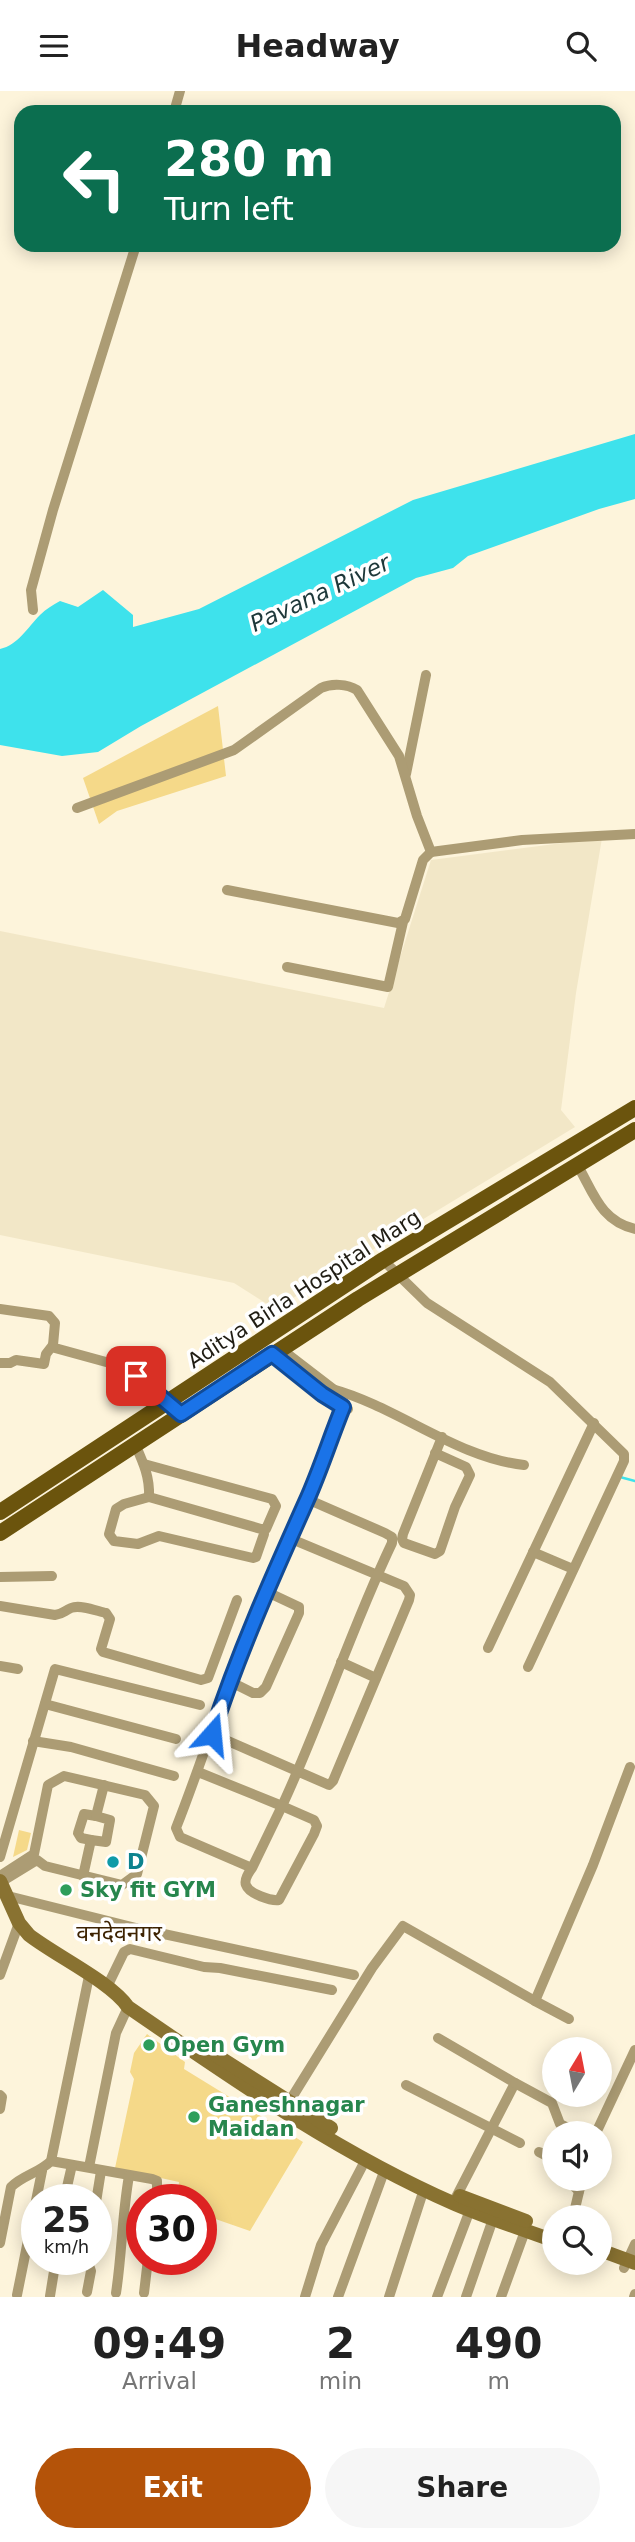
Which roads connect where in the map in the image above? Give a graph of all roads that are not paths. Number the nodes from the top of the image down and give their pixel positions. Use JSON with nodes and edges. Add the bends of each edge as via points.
{"nodes":[{"id":1,"x":134,"y":252,"type":"edge"},
{"id":2,"x":33,"y":610,"type":"dead end"},
{"id":3,"x":426,"y":675,"type":"dead end"},
{"id":4,"x":406,"y":776,"type":"junction"},
{"id":5,"x":77,"y":808,"type":"dead end"},
{"id":6,"x":635,"y":834,"type":"edge"},
{"id":7,"x":431,"y":852,"type":"junction"},
{"id":8,"x":227,"y":890,"type":"dead end"},
{"id":9,"x":403,"y":922,"type":"junction"},
{"id":10,"x":287,"y":967,"type":"dead end"},
{"id":11,"x":635,"y":1108,"type":"edge"},
{"id":12,"x":635,"y":1131,"type":"edge"},
{"id":13,"x":590,"y":1136,"type":"junction"},
{"id":14,"x":601,"y":1152,"type":"junction"},
{"id":15,"x":578,"y":1165,"type":"junction"},
{"id":16,"x":476,"y":1205,"type":"junction"},
{"id":17,"x":486,"y":1221,"type":"junction"},
{"id":18,"x":635,"y":1229,"type":"edge"},
{"id":19,"x":383,"y":1260,"type":"junction"},
{"id":20,"x":399,"y":1274,"type":"junction"},
{"id":21,"x":0,"y":1309,"type":"edge"},
{"id":22,"x":53,"y":1345,"type":"junction"},
{"id":23,"x":277,"y":1351,"type":"junction"},
{"id":24,"x":0,"y":1363,"type":"edge"},
{"id":25,"x":329,"y":1393,"type":"junction"},
{"id":26,"x":167,"y":1402,"type":"junction"},
{"id":27,"x":181,"y":1414,"type":"junction"},
{"id":28,"x":594,"y":1423,"type":"junction"},
{"id":29,"x":442,"y":1437,"type":"junction"},
{"id":30,"x":135,"y":1444,"type":"junction"},
{"id":31,"x":435,"y":1453,"type":"junction"},
{"id":32,"x":630,"y":1460,"type":"edge"},
{"id":33,"x":144,"y":1464,"type":"junction"},
{"id":34,"x":524,"y":1465,"type":"dead end"},
{"id":35,"x":149,"y":1496,"type":"junction"},
{"id":36,"x":307,"y":1499,"type":"junction"},
{"id":37,"x":0,"y":1512,"type":"edge"},
{"id":38,"x":0,"y":1533,"type":"edge"},
{"id":39,"x":264,"y":1534,"type":"dead end"},
{"id":40,"x":289,"y":1538,"type":"junction"},
{"id":41,"x":533,"y":1552,"type":"junction"},
{"id":42,"x":573,"y":1569,"type":"junction"},
{"id":43,"x":377,"y":1575,"type":"junction"},
{"id":44,"x":52,"y":1576,"type":"dead end"},
{"id":45,"x":0,"y":1577,"type":"edge"},
{"id":46,"x":265,"y":1591,"type":"junction"},
{"id":47,"x":237,"y":1600,"type":"dead end"},
{"id":48,"x":0,"y":1606,"type":"edge"},
{"id":49,"x":488,"y":1648,"type":"dead end"},
{"id":50,"x":341,"y":1662,"type":"junction"},
{"id":51,"x":0,"y":1666,"type":"edge"},
{"id":52,"x":528,"y":1667,"type":"dead end"},
{"id":53,"x":18,"y":1669,"type":"dead end"},
{"id":54,"x":376,"y":1678,"type":"junction"},
{"id":55,"x":229,"y":1681,"type":"junction"},
{"id":56,"x":45,"y":1703,"type":"junction"},
{"id":57,"x":200,"y":1705,"type":"dead end"},
{"id":58,"x":212,"y":1734,"type":"junction"},
{"id":59,"x":176,"y":1739,"type":"dead end"},
{"id":60,"x":33,"y":1741,"type":"junction"},
{"id":61,"x":630,"y":1767,"type":"dead end"},
{"id":62,"x":198,"y":1772,"type":"junction"},
{"id":63,"x":298,"y":1772,"type":"junction"},
{"id":64,"x":174,"y":1776,"type":"dead end"},
{"id":65,"x":104,"y":1785,"type":"junction"},
{"id":66,"x":282,"y":1806,"type":"junction"},
{"id":67,"x":96,"y":1816,"type":"junction"},
{"id":68,"x":91,"y":1840,"type":"junction"},
{"id":69,"x":0,"y":1857,"type":"edge"},
{"id":70,"x":252,"y":1868,"type":"junction"},
{"id":71,"x":83,"y":1876,"type":"junction"},
{"id":72,"x":0,"y":1880,"type":"edge"},
{"id":73,"x":8,"y":1896,"type":"junction"},
{"id":74,"x":19,"y":1923,"type":"junction"},
{"id":75,"x":0,"y":1975,"type":"edge"},
{"id":76,"x":354,"y":1975,"type":"dead end"},
{"id":77,"x":89,"y":1976,"type":"junction"},
{"id":78,"x":107,"y":1987,"type":"junction"},
{"id":79,"x":332,"y":1990,"type":"dead end"},
{"id":80,"x":535,"y":2001,"type":"junction"},
{"id":81,"x":125,"y":2002,"type":"junction"},
{"id":82,"x":569,"y":2019,"type":"dead end"},
{"id":83,"x":438,"y":2038,"type":"dead end"},
{"id":84,"x":635,"y":2050,"type":"edge"},
{"id":85,"x":515,"y":2083,"type":"junction"},
{"id":86,"x":406,"y":2085,"type":"dead end"},
{"id":87,"x":0,"y":2095,"type":"edge"},
{"id":88,"x":286,"y":2107,"type":"junction"},
{"id":89,"x":0,"y":2109,"type":"edge"},
{"id":90,"x":559,"y":2121,"type":"edge"},
{"id":91,"x":602,"y":2121,"type":"edge"},
{"id":92,"x":493,"y":2129,"type":"junction"},
{"id":93,"x":520,"y":2143,"type":"dead end"},
{"id":94,"x":539,"y":2152,"type":"dead end"},
{"id":95,"x":542,"y":2154,"type":"edge"},
{"id":96,"x":366,"y":2159,"type":"junction"},
{"id":97,"x":51,"y":2161,"type":"junction"},
{"id":98,"x":72,"y":2165,"type":"junction"},
{"id":99,"x":89,"y":2167,"type":"junction"},
{"id":100,"x":385,"y":2169,"type":"junction"},
{"id":101,"x":42,"y":2171,"type":"junction"},
{"id":102,"x":102,"y":2171,"type":"junction"},
{"id":103,"x":129,"y":2176,"type":"junction"},
{"id":104,"x":68,"y":2184,"type":"edge"},
{"id":105,"x":99,"y":2184,"type":"edge"},
{"id":106,"x":157,"y":2184,"type":"edge"},
{"id":107,"x":424,"y":2189,"type":"junction"},
{"id":108,"x":579,"y":2191,"type":"edge"},
{"id":109,"x":455,"y":2199,"type":"junction"},
{"id":110,"x":576,"y":2205,"type":"edge"},
{"id":111,"x":470,"y":2210,"type":"junction"},
{"id":112,"x":493,"y":2219,"type":"junction"},
{"id":113,"x":542,"y":2228,"type":"edge"},
{"id":114,"x":525,"y":2231,"type":"junction"},
{"id":115,"x":542,"y":2237,"type":"edge"},
{"id":116,"x":0,"y":2243,"type":"edge"},
{"id":117,"x":635,"y":2245,"type":"edge"},
{"id":118,"x":612,"y":2256,"type":"edge"},
{"id":119,"x":612,"y":2262,"type":"edge"},
{"id":120,"x":630,"y":2266,"type":"edge"},
{"id":121,"x":54,"y":2275,"type":"edge"},
{"id":122,"x":90,"y":2275,"type":"edge"},
{"id":123,"x":146,"y":2275,"type":"edge"},
{"id":124,"x":87,"y":2292,"type":"dead end"},
{"id":125,"x":116,"y":2293,"type":"dead end"},
{"id":126,"x":144,"y":2293,"type":"dead end"},
{"id":127,"x":17,"y":2295,"type":"edge"},
{"id":128,"x":50,"y":2297,"type":"edge"},
{"id":129,"x":305,"y":2297,"type":"edge"},
{"id":130,"x":338,"y":2297,"type":"edge"},
{"id":131,"x":389,"y":2297,"type":"edge"},
{"id":132,"x":437,"y":2297,"type":"edge"},
{"id":133,"x":466,"y":2297,"type":"edge"},
{"id":134,"x":501,"y":2297,"type":"edge"}],
"edges":[{"from":1,"to":2,"type":"street","via":[[53,510],[31,590]]},
{"from":3,"to":4,"type":"street"},
{"from":4,"to":5,"type":"street","via":[[399,756],[357,690],[327,686],[234,750]]},
{"from":4,"to":7,"type":"street"},
{"from":6,"to":7,"type":"street","via":[[522,840]]},
{"from":7,"to":9,"type":"street","via":[[423,860]]},
{"from":8,"to":9,"type":"street"},
{"from":9,"to":10,"type":"street","via":[[388,987]]},
{"from":11,"to":13,"type":"main road","name":"Aditya Birla Hospital Marg"},
{"from":12,"to":14,"type":"main road","name":"Aditya Birla Hospital Marg"},
{"from":13,"to":14,"type":"main road"},
{"from":13,"to":16,"type":"main road","name":"Aditya Birla Hospital Marg"},
{"from":14,"to":15,"type":"main road","name":"Aditya Birla Hospital Marg"},
{"from":15,"to":17,"type":"main road","name":"Aditya Birla Hospital Marg"},
{"from":15,"to":18,"type":"street","via":[[607,1215]]},
{"from":16,"to":17,"type":"main road"},
{"from":16,"to":19,"type":"main road","name":"Aditya Birla Hospital Marg"},
{"from":17,"to":20,"type":"main road","name":"Aditya Birla Hospital Marg"},
{"from":19,"to":20,"type":"street"},
{"from":19,"to":26,"type":"main road","name":"Aditya Birla Hospital Marg"},
{"from":20,"to":23,"type":"main road","name":"Aditya Birla Hospital Marg"},
{"from":20,"to":28,"type":"street","via":[[427,1303],[550,1382]]},
{"from":21,"to":22,"type":"street","via":[[49,1316],[53,1319]]},
{"from":22,"to":24,"type":"street","via":[[44,1364]]},
{"from":22,"to":26,"type":"street","via":[[59,1351],[128,1370]]},
{"from":23,"to":25,"type":"street"},
{"from":23,"to":27,"type":"main road","name":"Aditya Birla Hospital Marg"},
{"from":25,"to":29,"type":"street","via":[[362,1399]]},
{"from":25,"to":36,"type":"street","via":[[345,1398],[349,1409],[343,1407]]},
{"from":26,"to":27,"type":"street"},
{"from":26,"to":37,"type":"main road","name":"Aditya Birla Hospital Marg"},
{"from":27,"to":30,"type":"main road","name":"Aditya Birla Hospital Marg"},
{"from":28,"to":32,"type":"street"},
{"from":28,"to":41,"type":"street"},
{"from":29,"to":31,"type":"street"},
{"from":29,"to":34,"type":"street","via":[[499,1462]]},
{"from":30,"to":33,"type":"street"},
{"from":30,"to":38,"type":"main road","name":"Aditya Birla Hospital Marg"},
{"from":31,"to":31,"type":"street","via":[[466,1467],[470,1475],[435,1554],[402,1539]]},
{"from":32,"to":42,"type":"street"},
{"from":33,"to":35,"type":"street"},
{"from":33,"to":35,"type":"street","via":[[272,1499],[276,1506],[266,1529]]},
{"from":35,"to":39,"type":"street","via":[[116,1509],[110,1539],[138,1544],[159,1536],[253,1558]]},
{"from":36,"to":40,"type":"street"},
{"from":36,"to":43,"type":"street","via":[[391,1537]]},
{"from":40,"to":43,"type":"street"},
{"from":40,"to":46,"type":"street"},
{"from":41,"to":42,"type":"street"},
{"from":41,"to":49,"type":"street"},
{"from":42,"to":52,"type":"street"},
{"from":43,"to":50,"type":"street"},
{"from":43,"to":54,"type":"street","via":[[404,1587],[410,1595]]},
{"from":44,"to":45,"type":"street"},
{"from":46,"to":55,"type":"street"},
{"from":46,"to":55,"type":"street","via":[[299,1607],[299,1613],[260,1693]]},
{"from":47,"to":48,"type":"street","via":[[208,1678],[201,1680],[103,1652],[110,1619],[106,1613],[77,1607],[55,1615]]},
{"from":50,"to":54,"type":"street"},
{"from":50,"to":63,"type":"street"},
{"from":51,"to":53,"type":"street"},
{"from":54,"to":63,"type":"street","via":[[329,1785]]},
{"from":55,"to":58,"type":"street"},
{"from":56,"to":57,"type":"street","via":[[58,1668]]},
{"from":56,"to":59,"type":"street"},
{"from":56,"to":60,"type":"street"},
{"from":58,"to":62,"type":"street"},
{"from":58,"to":63,"type":"street"},
{"from":60,"to":64,"type":"street"},
{"from":60,"to":69,"type":"street"},
{"from":61,"to":80,"type":"street"},
{"from":62,"to":66,"type":"street"},
{"from":62,"to":70,"type":"street","via":[[177,1833]]},
{"from":63,"to":66,"type":"street"},
{"from":65,"to":67,"type":"street"},
{"from":65,"to":71,"type":"street","via":[[145,1795],[154,1806],[137,1874],[122,1885]]},
{"from":65,"to":72,"type":"street","via":[[64,1776],[48,1786],[34,1854]]},
{"from":66,"to":70,"type":"street"},
{"from":66,"to":70,"type":"street","via":[[314,1820],[317,1826],[279,1900],[249,1890],[246,1878]]},
{"from":67,"to":68,"type":"street","via":[[84,1814],[78,1833]]},
{"from":67,"to":68,"type":"street","via":[[111,1823],[106,1842]]},
{"from":68,"to":71,"type":"street"},
{"from":71,"to":72,"type":"street","via":[[37,1860]]},
{"from":72,"to":73,"type":"street"},
{"from":73,"to":74,"type":"street"},
{"from":73,"to":76,"type":"street"},
{"from":74,"to":75,"type":"street"},
{"from":74,"to":77,"type":"street","via":[[43,1946]]},
{"from":77,"to":78,"type":"street"},
{"from":77,"to":97,"type":"street"},
{"from":78,"to":79,"type":"street","via":[[124,1952],[130,1949]]},
{"from":78,"to":81,"type":"street"},
{"from":80,"to":82,"type":"street"},
{"from":80,"to":88,"type":"street","via":[[403,1926]]},
{"from":81,"to":88,"type":"street","via":[[132,2000]]},
{"from":81,"to":99,"type":"street"},
{"from":83,"to":85,"type":"street"},
{"from":84,"to":91,"type":"street"},
{"from":85,"to":90,"type":"street","via":[[552,2103]]},
{"from":85,"to":92,"type":"street"},
{"from":86,"to":92,"type":"street"},
{"from":87,"to":89,"type":"street"},
{"from":88,"to":96,"type":"street"},
{"from":88,"to":109,"type":"street"},
{"from":92,"to":93,"type":"street"},
{"from":92,"to":109,"type":"street"},
{"from":94,"to":95,"type":"street"},
{"from":96,"to":100,"type":"street"},
{"from":96,"to":129,"type":"street","via":[[321,2245]]},
{"from":97,"to":98,"type":"street"},
{"from":97,"to":101,"type":"street"},
{"from":98,"to":99,"type":"street"},
{"from":98,"to":104,"type":"street"},
{"from":99,"to":102,"type":"street"},
{"from":100,"to":107,"type":"street"},
{"from":100,"to":130,"type":"street"},
{"from":101,"to":116,"type":"street","via":[[11,2187]]},
{"from":101,"to":127,"type":"street"},
{"from":102,"to":103,"type":"street"},
{"from":102,"to":105,"type":"street"},
{"from":103,"to":106,"type":"street"},
{"from":103,"to":125,"type":"street"},
{"from":107,"to":109,"type":"street"},
{"from":107,"to":131,"type":"street"},
{"from":108,"to":110,"type":"street"},
{"from":109,"to":111,"type":"street"},
{"from":109,"to":113,"type":"street"},
{"from":111,"to":112,"type":"street"},
{"from":111,"to":132,"type":"street"},
{"from":112,"to":114,"type":"street"},
{"from":112,"to":133,"type":"street"},
{"from":114,"to":115,"type":"street"},
{"from":114,"to":134,"type":"street"},
{"from":117,"to":120,"type":"street"},
{"from":118,"to":120,"type":"street"},
{"from":119,"to":120,"type":"street"},
{"from":121,"to":128,"type":"street"},
{"from":122,"to":124,"type":"street"},
{"from":123,"to":126,"type":"street"}]}
